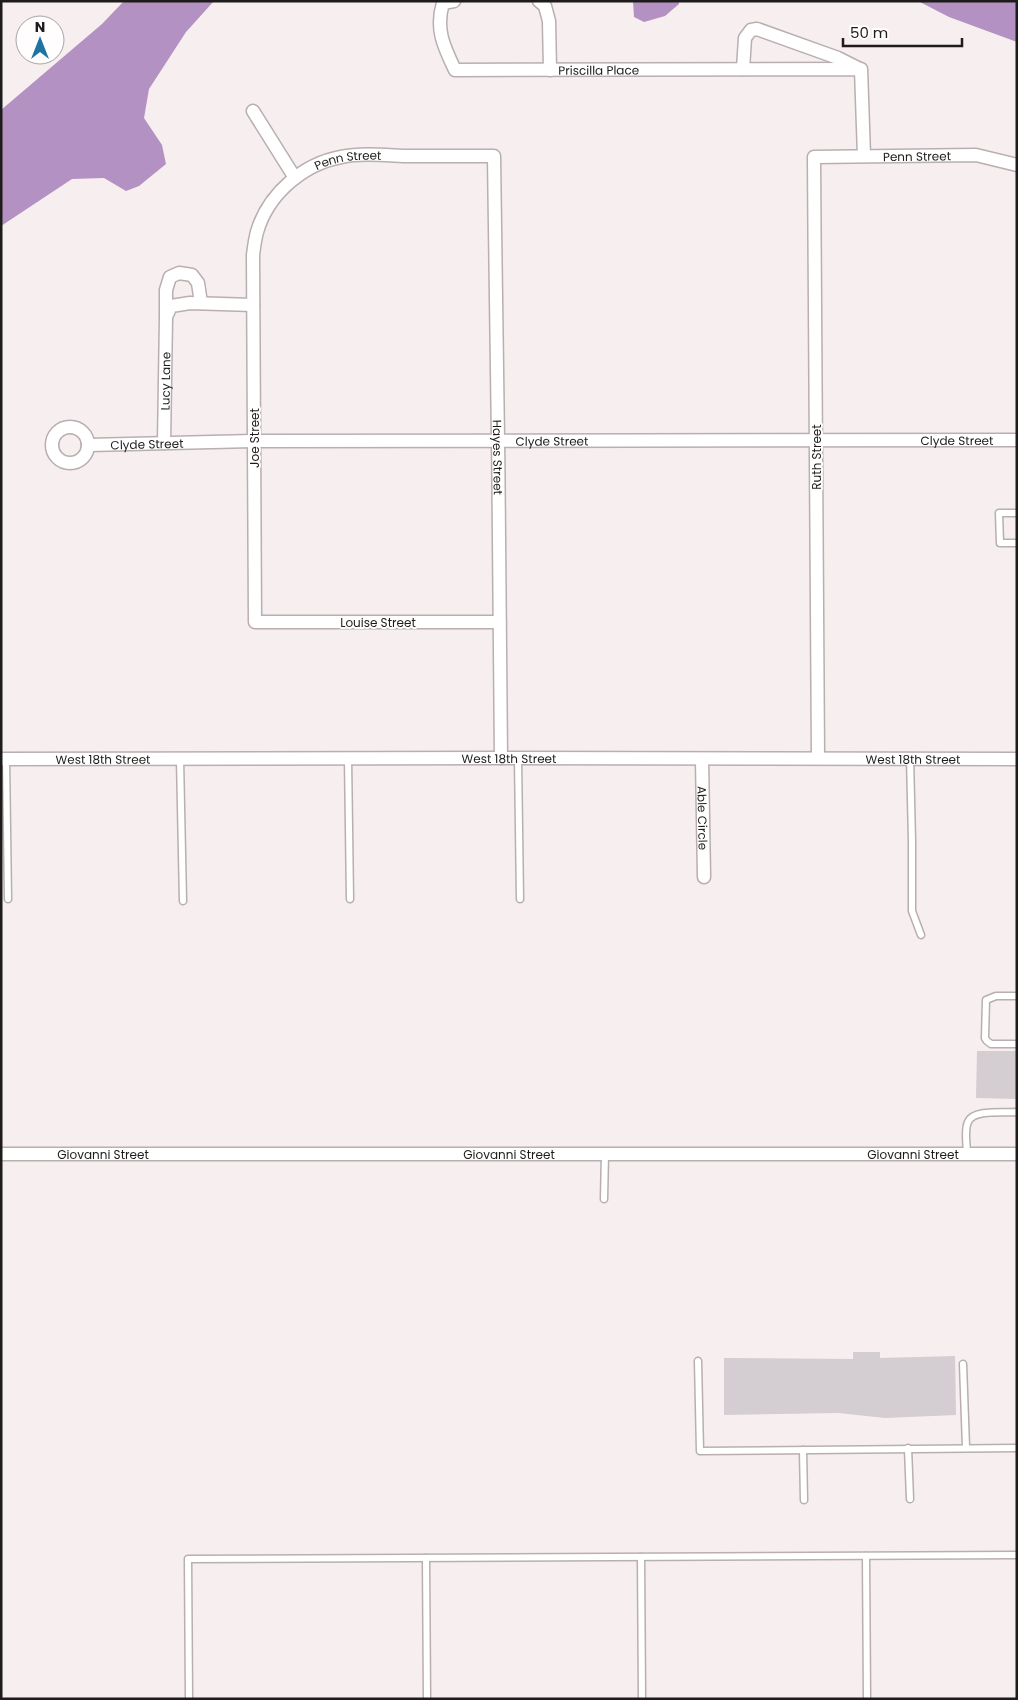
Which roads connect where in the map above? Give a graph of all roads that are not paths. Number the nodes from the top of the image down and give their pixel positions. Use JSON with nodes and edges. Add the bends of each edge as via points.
{"nodes":[{"id":1,"x":454,"y":1,"type":"edge"},
{"id":2,"x":539,"y":1,"type":"edge"},
{"id":3,"x":743,"y":69,"type":"junction"},
{"id":4,"x":861,"y":69,"type":"junction"},
{"id":5,"x":550,"y":70,"type":"junction"},
{"id":6,"x":253,"y":111,"type":"dead end"},
{"id":7,"x":494,"y":156,"type":"joint"},
{"id":8,"x":864,"y":156,"type":"junction"},
{"id":9,"x":814,"y":157,"type":"joint"},
{"id":10,"x":1017,"y":165,"type":"edge"},
{"id":11,"x":295,"y":178,"type":"junction"},
{"id":12,"x":253,"y":255,"type":"joint"},
{"id":13,"x":201,"y":303,"type":"junction"},
{"id":14,"x":253,"y":305,"type":"junction"},
{"id":15,"x":166,"y":317,"type":"junction"},
{"id":16,"x":1017,"y":440,"type":"edge"},
{"id":17,"x":253,"y":441,"type":"junction"},
{"id":18,"x":498,"y":441,"type":"junction"},
{"id":19,"x":816,"y":441,"type":"junction"},
{"id":20,"x":164,"y":443,"type":"junction"},
{"id":21,"x":88,"y":445,"type":"dead end"},
{"id":22,"x":1017,"y":513,"type":"edge"},
{"id":23,"x":1017,"y":543,"type":"edge"},
{"id":24,"x":255,"y":622,"type":"joint"},
{"id":25,"x":500,"y":622,"type":"junction"},
{"id":26,"x":348,"y":758,"type":"junction"},
{"id":27,"x":501,"y":758,"type":"junction"},
{"id":28,"x":518,"y":758,"type":"junction"},
{"id":29,"x":818,"y":758,"type":"junction"},
{"id":30,"x":910,"y":758,"type":"junction"},
{"id":31,"x":4,"y":759,"type":"edge"},
{"id":32,"x":180,"y":759,"type":"junction"},
{"id":33,"x":702,"y":759,"type":"junction"},
{"id":34,"x":1017,"y":759,"type":"edge"},
{"id":35,"x":704,"y":877,"type":"dead end"},
{"id":36,"x":8,"y":899,"type":"dead end"},
{"id":37,"x":350,"y":899,"type":"dead end"},
{"id":38,"x":520,"y":899,"type":"dead end"},
{"id":39,"x":183,"y":902,"type":"dead end"},
{"id":40,"x":920,"y":934,"type":"dead end"},
{"id":41,"x":1017,"y":996,"type":"edge"},
{"id":42,"x":1017,"y":1044,"type":"edge"},
{"id":43,"x":1017,"y":1112,"type":"edge"},
{"id":44,"x":1,"y":1154,"type":"edge"},
{"id":45,"x":605,"y":1154,"type":"junction"},
{"id":46,"x":967,"y":1154,"type":"junction"},
{"id":47,"x":1017,"y":1154,"type":"edge"},
{"id":48,"x":604,"y":1199,"type":"dead end"},
{"id":49,"x":698,"y":1361,"type":"dead end"},
{"id":50,"x":963,"y":1364,"type":"dead end"},
{"id":51,"x":908,"y":1448,"type":"junction"},
{"id":52,"x":966,"y":1448,"type":"junction"},
{"id":53,"x":1017,"y":1448,"type":"edge"},
{"id":54,"x":804,"y":1450,"type":"junction"},
{"id":55,"x":910,"y":1499,"type":"dead end"},
{"id":56,"x":804,"y":1500,"type":"dead end"},
{"id":57,"x":1017,"y":1555,"type":"edge"},
{"id":58,"x":866,"y":1556,"type":"junction"},
{"id":59,"x":641,"y":1557,"type":"junction"},
{"id":60,"x":426,"y":1558,"type":"junction"},
{"id":61,"x":189,"y":1699,"type":"edge"},
{"id":62,"x":427,"y":1699,"type":"edge"},
{"id":63,"x":642,"y":1699,"type":"edge"},
{"id":64,"x":867,"y":1699,"type":"edge"}],
"edges":[{"from":1,"to":5,"type":"street","name":"Priscilla Place","via":[[443,3],[439,17],[443,44],[455,70]]},
{"from":2,"to":5,"type":"street","via":[[545,6],[549,21]]},
{"from":3,"to":4,"type":"street","name":"Priscilla Place"},
{"from":3,"to":4,"type":"street","via":[[745,38],[751,30],[757,29]]},
{"from":3,"to":5,"type":"street","name":"Priscilla Place"},
{"from":4,"to":8,"type":"street"},
{"from":6,"to":11,"type":"street"},
{"from":7,"to":11,"type":"street","name":"Penn Street","via":[[355,155],[325,161]]},
{"from":7,"to":18,"type":"street","name":"Hayes Street"},
{"from":8,"to":9,"type":"street","name":"Penn Street"},
{"from":8,"to":10,"type":"street","name":"Penn Street","via":[[976,155]]},
{"from":9,"to":19,"type":"street","name":"Ruth Street"},
{"from":11,"to":12,"type":"street","name":"Penn Street","via":[[282,189],[264,215]]},
{"from":12,"to":14,"type":"street","name":"Joe Street"},
{"from":13,"to":14,"type":"street"},
{"from":13,"to":15,"type":"street","via":[[171,306]]},
{"from":13,"to":15,"type":"street","name":"Lucy Lane","via":[[198,283],[192,275],[179,273],[170,277],[166,290]]},
{"from":14,"to":17,"type":"street","name":"Joe Street"},
{"from":15,"to":20,"type":"street","name":"Lucy Lane"},
{"from":16,"to":19,"type":"street","name":"Clyde Street"},
{"from":17,"to":18,"type":"street","name":"Clyde Street"},
{"from":17,"to":20,"type":"street","name":"Clyde Street"},
{"from":17,"to":24,"type":"street","name":"Joe Street"},
{"from":18,"to":19,"type":"street","name":"Clyde Street"},
{"from":18,"to":25,"type":"street","name":"Hayes Street"},
{"from":19,"to":29,"type":"street","name":"Ruth Street"},
{"from":20,"to":21,"type":"street","name":"Clyde Street"},
{"from":22,"to":23,"type":"lane","via":[[999,513],[1000,543]]},
{"from":24,"to":25,"type":"street","name":"Louise Street"},
{"from":25,"to":27,"type":"street","name":"Hayes Street"},
{"from":26,"to":27,"type":"street","name":"West 18th Street"},
{"from":26,"to":32,"type":"street","name":"West 18th Street"},
{"from":26,"to":37,"type":"lane"},
{"from":27,"to":28,"type":"street","name":"West 18th Street"},
{"from":28,"to":33,"type":"street","name":"West 18th Street"},
{"from":28,"to":38,"type":"lane"},
{"from":29,"to":30,"type":"street","name":"West 18th Street"},
{"from":29,"to":33,"type":"street","name":"West 18th Street"},
{"from":30,"to":34,"type":"street","name":"West 18th Street"},
{"from":30,"to":40,"type":"lane","via":[[912,912]]},
{"from":31,"to":32,"type":"street","name":"West 18th Street"},
{"from":31,"to":36,"type":"lane"},
{"from":32,"to":39,"type":"lane"},
{"from":33,"to":35,"type":"street","name":"Able Circle"},
{"from":41,"to":42,"type":"lane","via":[[996,996],[986,1000],[985,1006],[987,1041],[991,1044]]},
{"from":43,"to":46,"type":"lane","via":[[979,1113],[970,1117],[967,1123]]},
{"from":44,"to":45,"type":"street","name":"Giovanni Street"},
{"from":45,"to":46,"type":"street","name":"Giovanni Street"},
{"from":45,"to":48,"type":"lane"},
{"from":46,"to":47,"type":"street","name":"Giovanni Street"},
{"from":49,"to":54,"type":"lane","via":[[700,1451]]},
{"from":50,"to":52,"type":"lane"},
{"from":51,"to":52,"type":"lane"},
{"from":51,"to":54,"type":"lane"},
{"from":51,"to":55,"type":"lane"},
{"from":52,"to":53,"type":"lane"},
{"from":54,"to":56,"type":"lane"},
{"from":57,"to":58,"type":"lane"},
{"from":58,"to":59,"type":"lane"},
{"from":58,"to":64,"type":"lane"},
{"from":59,"to":60,"type":"lane"},
{"from":59,"to":63,"type":"lane"},
{"from":60,"to":61,"type":"lane","via":[[188,1559]]},
{"from":60,"to":62,"type":"lane"}]}
